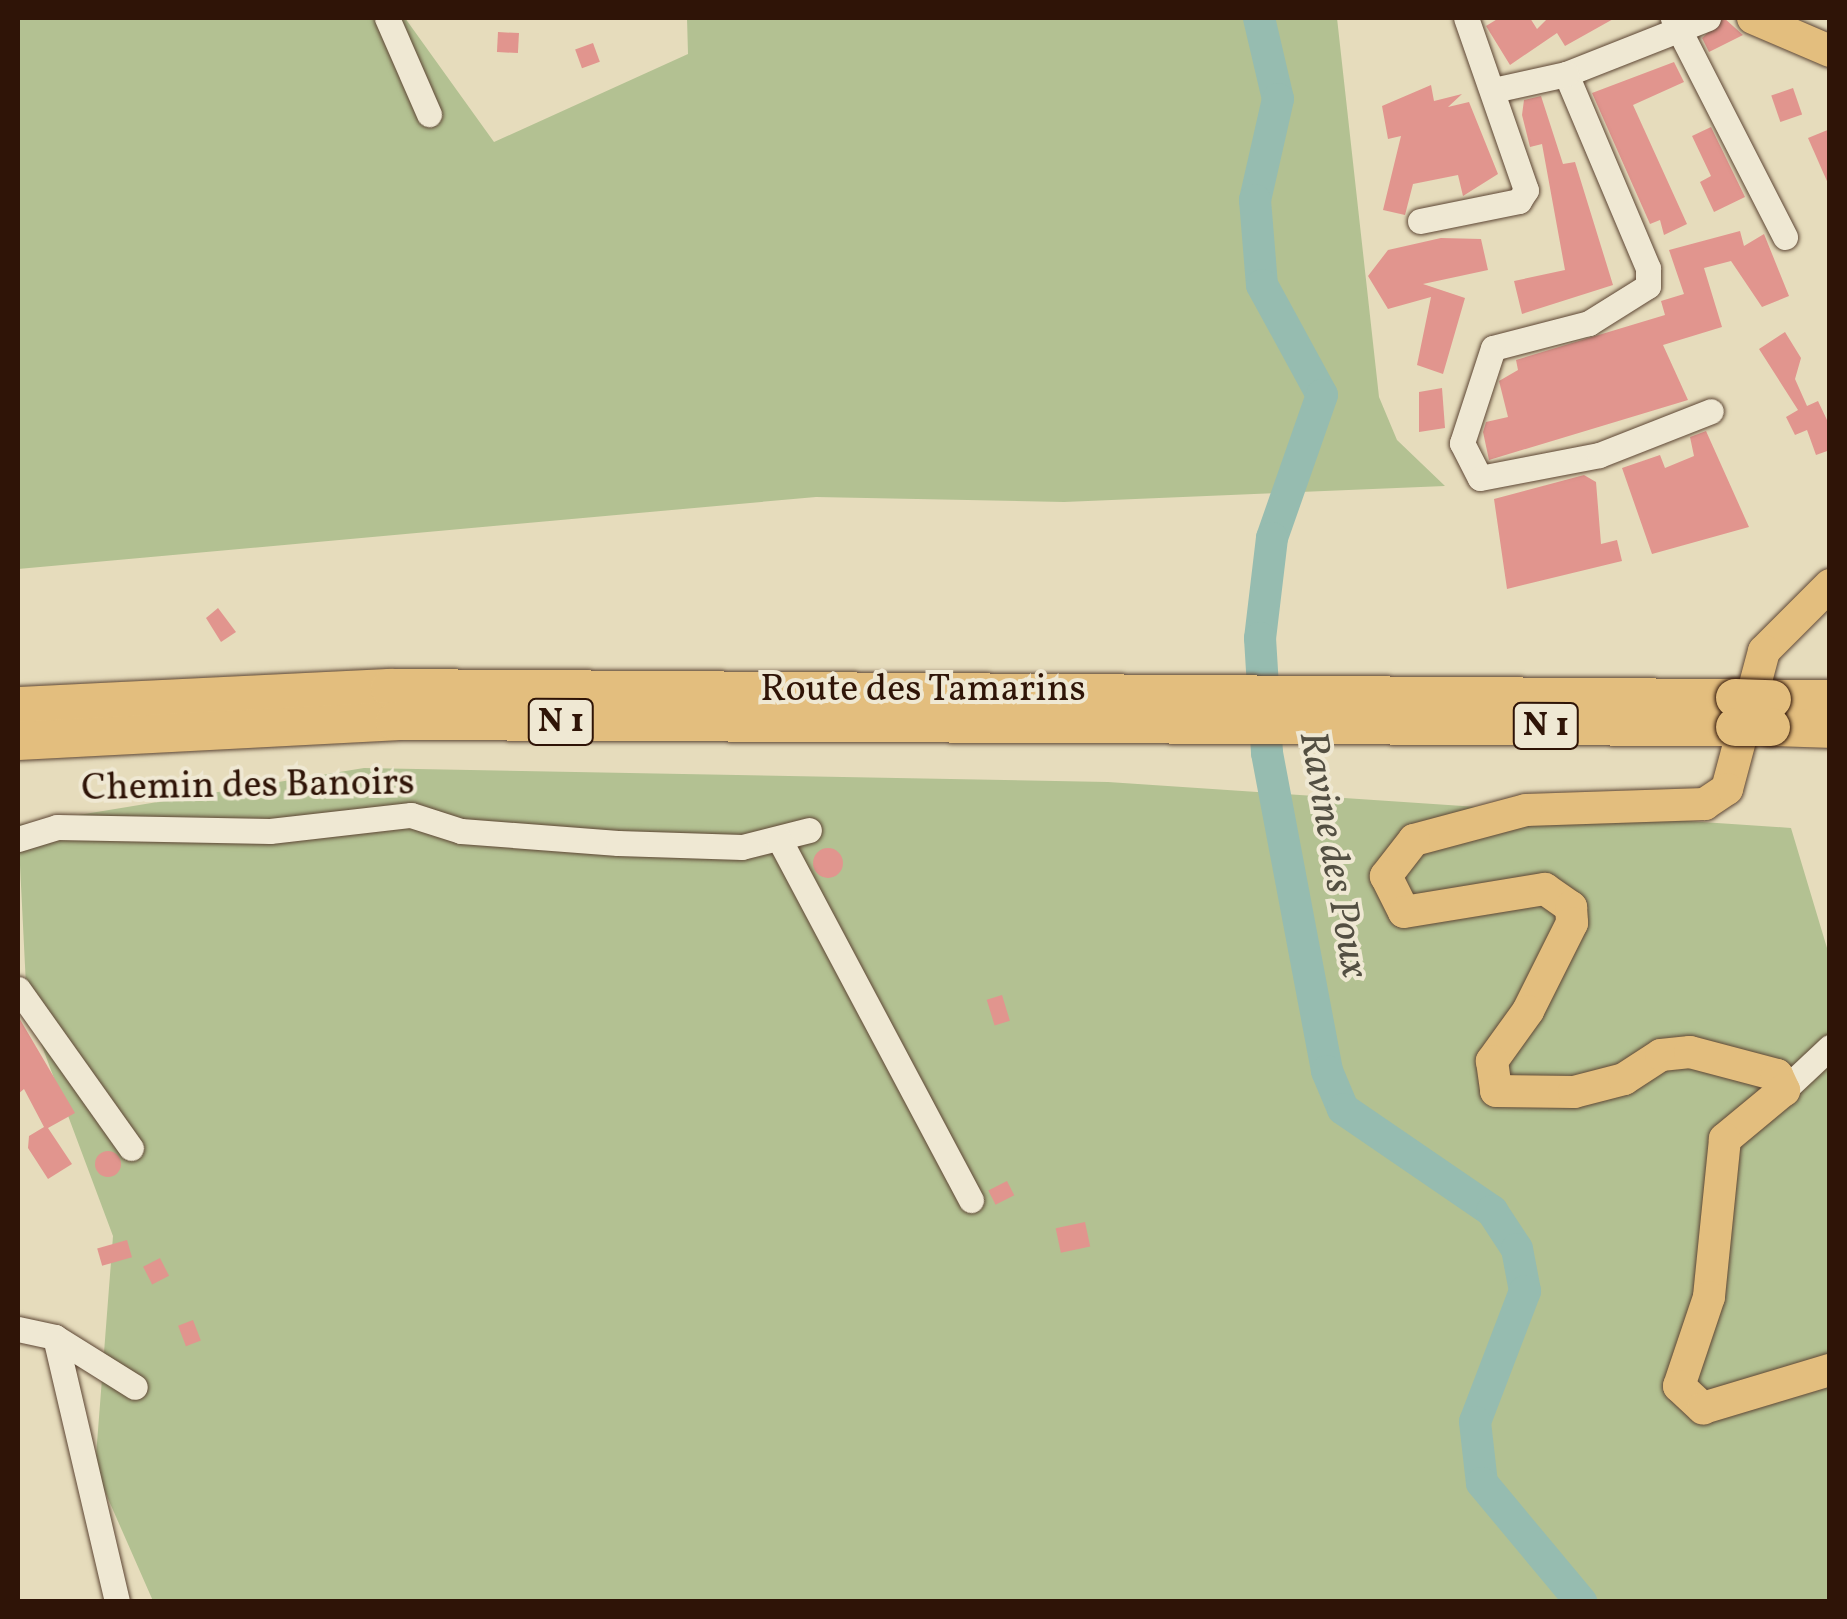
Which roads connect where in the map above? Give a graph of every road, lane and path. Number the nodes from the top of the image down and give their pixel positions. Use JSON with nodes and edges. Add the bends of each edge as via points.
{"nodes":[{"id":1,"x":386,"y":18,"type":"edge"},
{"id":2,"x":1466,"y":18,"type":"edge"},
{"id":3,"x":1708,"y":18,"type":"edge"},
{"id":4,"x":1754,"y":18,"type":"edge"},
{"id":5,"x":1677,"y":23,"type":"edge"},
{"id":6,"x":1830,"y":51,"type":"edge"},
{"id":7,"x":1566,"y":74,"type":"junction"},
{"id":8,"x":1498,"y":89,"type":"junction"},
{"id":9,"x":430,"y":114,"type":"dead end"},
{"id":10,"x":1420,"y":221,"type":"dead end"},
{"id":11,"x":1785,"y":237,"type":"dead end"},
{"id":12,"x":1711,"y":411,"type":"dead end"},
{"id":13,"x":1830,"y":585,"type":"edge"},
{"id":14,"x":1830,"y":700,"type":"edge"},
{"id":15,"x":18,"y":706,"type":"edge"},
{"id":16,"x":1105,"y":708,"type":"junction"},
{"id":17,"x":1751,"y":714,"type":"junction"},
{"id":18,"x":1830,"y":729,"type":"edge"},
{"id":19,"x":18,"y":741,"type":"edge"},
{"id":20,"x":808,"y":830,"type":"dead end"},
{"id":21,"x":18,"y":839,"type":"edge"},
{"id":22,"x":779,"y":839,"type":"junction"},
{"id":23,"x":18,"y":989,"type":"edge"},
{"id":24,"x":1830,"y":1047,"type":"edge"},
{"id":25,"x":1784,"y":1090,"type":"junction"},
{"id":26,"x":131,"y":1148,"type":"dead end"},
{"id":27,"x":971,"y":1200,"type":"dead end"},
{"id":28,"x":18,"y":1329,"type":"edge"},
{"id":29,"x":55,"y":1337,"type":"junction"},
{"id":30,"x":1830,"y":1370,"type":"edge"},
{"id":31,"x":135,"y":1387,"type":"dead end"},
{"id":32,"x":118,"y":1602,"type":"edge"}],
"edges":[{"from":1,"to":9,"type":"street"},
{"from":2,"to":8,"type":"street"},
{"from":3,"to":5,"type":"street"},
{"from":4,"to":6,"type":"main road"},
{"from":5,"to":7,"type":"street"},
{"from":5,"to":11,"type":"street"},
{"from":7,"to":8,"type":"street"},
{"from":7,"to":12,"type":"street","via":[[1648,268],[1648,286],[1589,323],[1493,348],[1462,443],[1480,478],[1599,455]]},
{"from":8,"to":10,"type":"street","via":[[1526,190],[1519,201]]},
{"from":13,"to":17,"type":"main road","via":[[1790,616]]},
{"from":14,"to":17,"type":"highway","name":"Route des Tamarins","number":"N 1"},
{"from":15,"to":16,"type":"highway","name":"Route des Tamarins","number":"N 1","via":[[372,688]]},
{"from":16,"to":17,"type":"highway","name":"Route des Tamarins","number":"N 1"},
{"from":16,"to":19,"type":"highway","name":"Route des Tamarins","number":"N 1","via":[[395,721]]},
{"from":17,"to":18,"type":"highway","name":"Route des Tamarins","number":"N 1"},
{"from":17,"to":25,"type":"main road","via":[[1727,790],[1705,804],[1526,810],[1414,840],[1386,876],[1404,912],[1545,888],[1571,907],[1572,923],[1528,1011],[1492,1060],[1496,1091],[1574,1092],[1624,1079],[1661,1055],[1690,1052],[1776,1075]]},
{"from":20,"to":22,"type":"street","name":"Chemin des Banoirs"},
{"from":21,"to":22,"type":"street","name":"Chemin des Banoirs","via":[[57,827],[270,830],[411,815],[461,832],[618,843]]},
{"from":22,"to":27,"type":"street"},
{"from":23,"to":26,"type":"street"},
{"from":24,"to":25,"type":"street"},
{"from":25,"to":30,"type":"main road","via":[[1725,1139],[1713,1279],[1679,1386],[1703,1408]]},
{"from":28,"to":29,"type":"street"},
{"from":29,"to":31,"type":"street"},
{"from":29,"to":32,"type":"street"}]}
